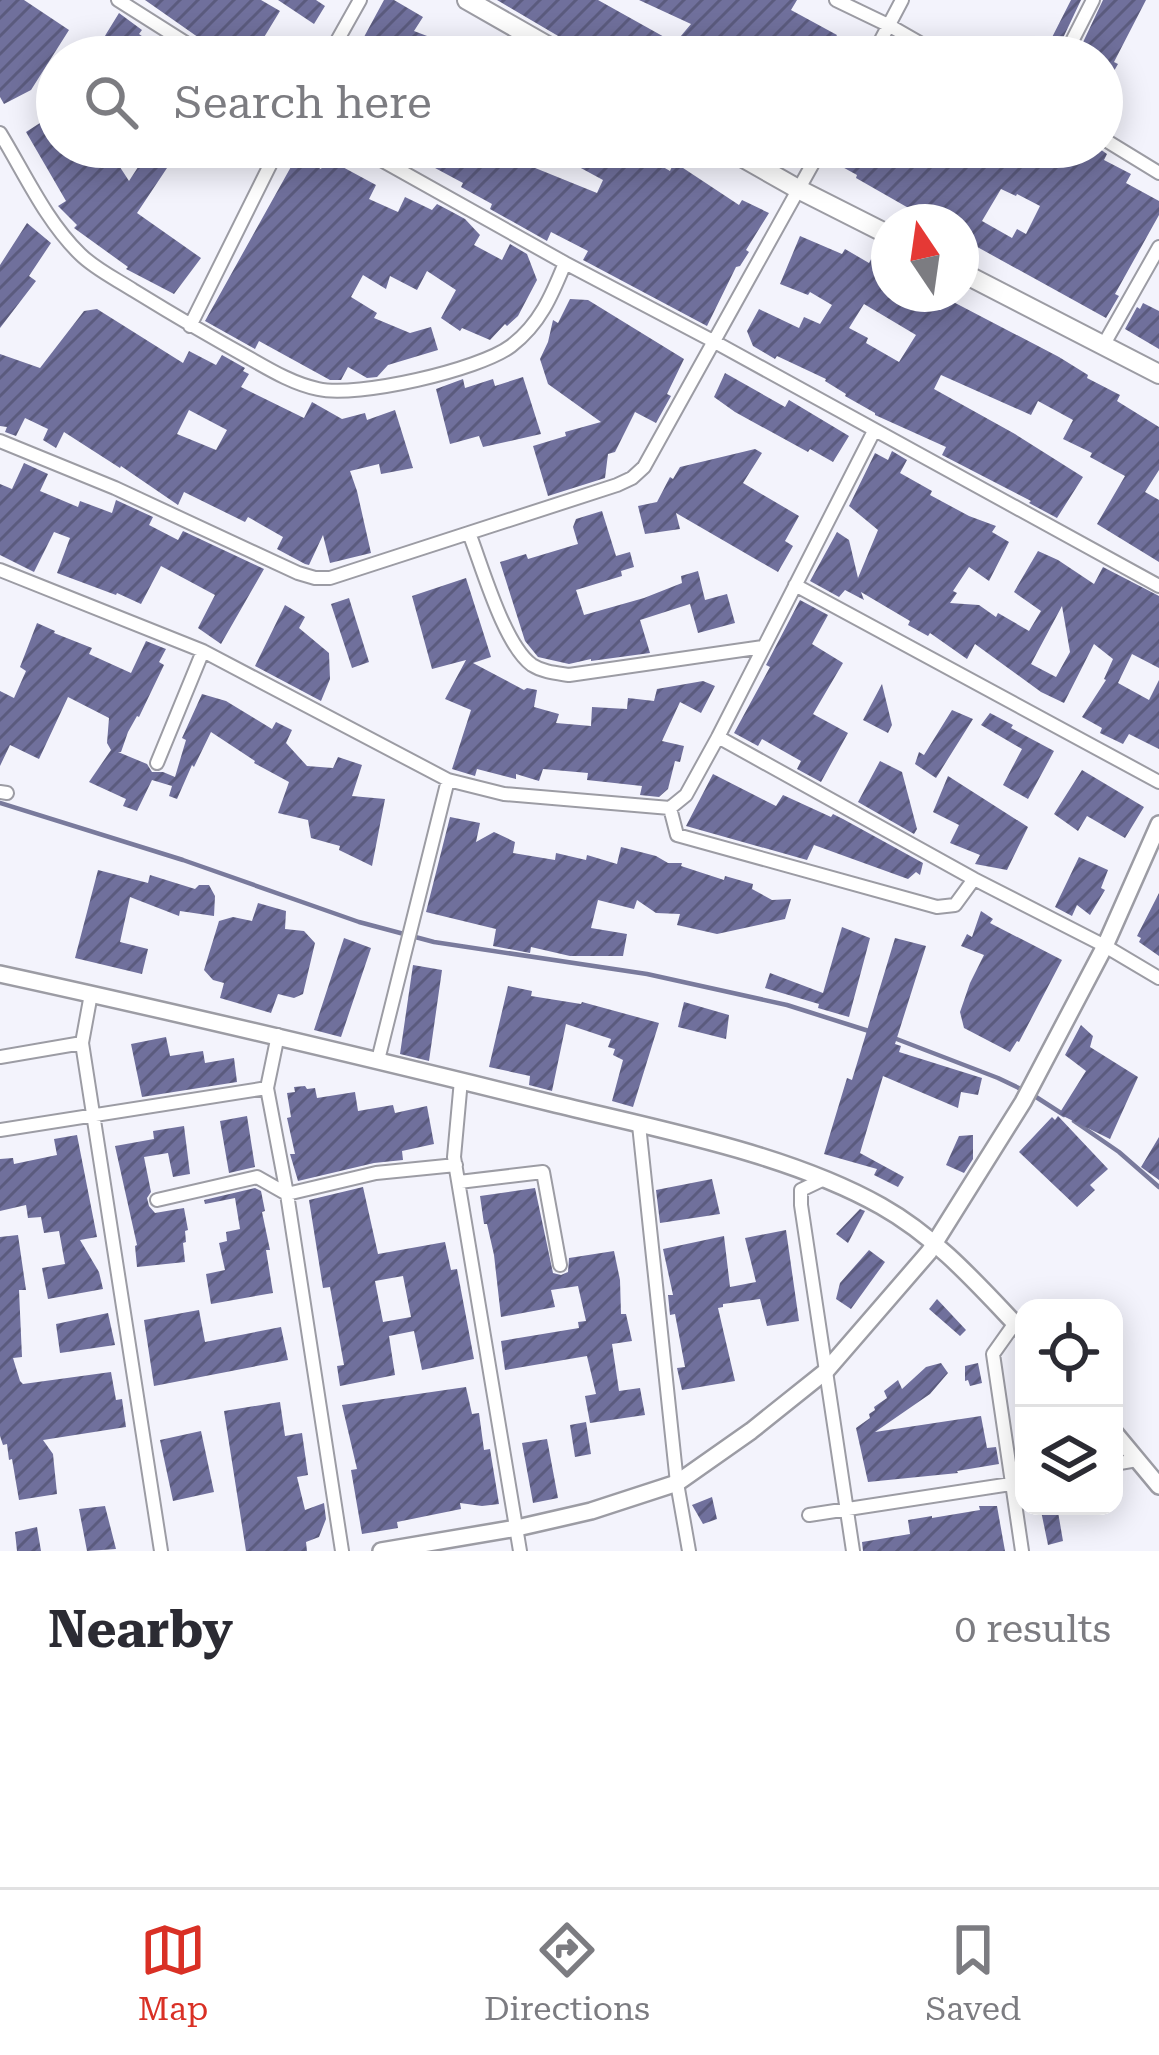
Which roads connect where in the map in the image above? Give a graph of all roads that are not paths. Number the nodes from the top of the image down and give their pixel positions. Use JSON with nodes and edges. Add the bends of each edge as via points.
{"nodes":[{"id":1,"x":118,"y":0,"type":"edge"},
{"id":2,"x":360,"y":0,"type":"edge"},
{"id":3,"x":467,"y":0,"type":"edge"},
{"id":4,"x":836,"y":0,"type":"edge"},
{"id":5,"x":902,"y":0,"type":"edge"},
{"id":6,"x":1093,"y":0,"type":"edge"},
{"id":7,"x":890,"y":26,"type":"junction"},
{"id":8,"x":175,"y":36,"type":"edge"},
{"id":9,"x":340,"y":36,"type":"edge"},
{"id":10,"x":530,"y":36,"type":"edge"},
{"id":11,"x":884,"y":36,"type":"edge"},
{"id":12,"x":907,"y":36,"type":"edge"},
{"id":13,"x":1075,"y":36,"type":"edge"},
{"id":14,"x":0,"y":133,"type":"edge"},
{"id":15,"x":1123,"y":151,"type":"edge"},
{"id":16,"x":269,"y":168,"type":"edge"},
{"id":17,"x":396,"y":168,"type":"edge"},
{"id":18,"x":761,"y":168,"type":"edge"},
{"id":19,"x":810,"y":168,"type":"edge"},
{"id":20,"x":1159,"y":173,"type":"edge"},
{"id":21,"x":798,"y":189,"type":"junction"},
{"id":22,"x":871,"y":226,"type":"edge"},
{"id":23,"x":1159,"y":248,"type":"edge"},
{"id":24,"x":566,"y":263,"type":"junction"},
{"id":25,"x":979,"y":281,"type":"edge"},
{"id":26,"x":190,"y":326,"type":"junction"},
{"id":27,"x":713,"y":341,"type":"junction"},
{"id":28,"x":1104,"y":344,"type":"junction"},
{"id":29,"x":1159,"y":374,"type":"edge"},
{"id":30,"x":874,"y":431,"type":"junction"},
{"id":31,"x":0,"y":441,"type":"edge"},
{"id":32,"x":470,"y":533,"type":"junction"},
{"id":33,"x":0,"y":570,"type":"edge"},
{"id":34,"x":795,"y":585,"type":"junction"},
{"id":35,"x":1159,"y":586,"type":"edge"},
{"id":36,"x":763,"y":646,"type":"junction"},
{"id":37,"x":203,"y":651,"type":"junction"},
{"id":38,"x":718,"y":737,"type":"junction"},
{"id":39,"x":157,"y":764,"type":"dead end"},
{"id":40,"x":448,"y":779,"type":"junction"},
{"id":41,"x":1159,"y":782,"type":"edge"},
{"id":42,"x":670,"y":808,"type":"junction"},
{"id":43,"x":1159,"y":824,"type":"edge"},
{"id":44,"x":974,"y":878,"type":"junction"},
{"id":45,"x":1105,"y":946,"type":"junction"},
{"id":46,"x":0,"y":974,"type":"edge"},
{"id":47,"x":1159,"y":978,"type":"edge"},
{"id":48,"x":92,"y":994,"type":"junction"},
{"id":49,"x":278,"y":1035,"type":"junction"},
{"id":50,"x":82,"y":1043,"type":"junction"},
{"id":51,"x":0,"y":1057,"type":"edge"},
{"id":52,"x":378,"y":1060,"type":"junction"},
{"id":53,"x":460,"y":1080,"type":"junction"},
{"id":54,"x":268,"y":1088,"type":"junction"},
{"id":55,"x":93,"y":1115,"type":"junction"},
{"id":56,"x":639,"y":1125,"type":"junction"},
{"id":57,"x":0,"y":1130,"type":"edge"},
{"id":58,"x":456,"y":1165,"type":"junction"},
{"id":59,"x":824,"y":1179,"type":"junction"},
{"id":60,"x":459,"y":1181,"type":"junction"},
{"id":61,"x":287,"y":1194,"type":"junction"},
{"id":62,"x":157,"y":1200,"type":"dead end"},
{"id":63,"x":934,"y":1243,"type":"junction"},
{"id":64,"x":560,"y":1265,"type":"dead end"},
{"id":65,"x":1015,"y":1324,"type":"edge"},
{"id":66,"x":1015,"y":1332,"type":"edge"},
{"id":67,"x":826,"y":1371,"type":"junction"},
{"id":68,"x":1123,"y":1443,"type":"edge"},
{"id":69,"x":1137,"y":1460,"type":"junction"},
{"id":70,"x":1123,"y":1462,"type":"edge"},
{"id":71,"x":1015,"y":1468,"type":"edge"},
{"id":72,"x":677,"y":1484,"type":"junction"},
{"id":73,"x":1015,"y":1484,"type":"edge"},
{"id":74,"x":1159,"y":1486,"type":"edge"},
{"id":75,"x":847,"y":1508,"type":"junction"},
{"id":76,"x":809,"y":1515,"type":"dead end"},
{"id":77,"x":1020,"y":1515,"type":"edge"},
{"id":78,"x":517,"y":1528,"type":"junction"},
{"id":79,"x":160,"y":1551,"type":"edge"},
{"id":80,"x":341,"y":1551,"type":"edge"},
{"id":81,"x":381,"y":1551,"type":"edge"},
{"id":82,"x":520,"y":1551,"type":"edge"},
{"id":83,"x":689,"y":1551,"type":"edge"},
{"id":84,"x":853,"y":1551,"type":"edge"},
{"id":85,"x":1022,"y":1551,"type":"edge"}],
"edges":[{"from":1,"to":8,"type":"street"},
{"from":2,"to":9,"type":"street"},
{"from":3,"to":10,"type":"main road"},
{"from":4,"to":7,"type":"street"},
{"from":5,"to":7,"type":"street"},
{"from":6,"to":13,"type":"street"},
{"from":7,"to":11,"type":"street"},
{"from":7,"to":12,"type":"street"},
{"from":14,"to":26,"type":"street","via":[[60,234]]},
{"from":15,"to":20,"type":"street"},
{"from":16,"to":26,"type":"street"},
{"from":17,"to":24,"type":"street"},
{"from":18,"to":21,"type":"main road"},
{"from":19,"to":21,"type":"street"},
{"from":21,"to":22,"type":"main road"},
{"from":21,"to":27,"type":"street"},
{"from":23,"to":28,"type":"street"},
{"from":24,"to":26,"type":"street","via":[[549,303],[507,349],[391,386],[315,389]]},
{"from":24,"to":27,"type":"street"},
{"from":25,"to":28,"type":"main road"},
{"from":27,"to":30,"type":"street"},
{"from":27,"to":32,"type":"street","via":[[632,478]]},
{"from":28,"to":29,"type":"main road"},
{"from":30,"to":34,"type":"street"},
{"from":30,"to":35,"type":"street"},
{"from":31,"to":32,"type":"street","via":[[315,578]]},
{"from":32,"to":36,"type":"street","via":[[512,645],[545,672]]},
{"from":33,"to":37,"type":"street"},
{"from":34,"to":36,"type":"street"},
{"from":34,"to":41,"type":"street"},
{"from":36,"to":38,"type":"street"},
{"from":37,"to":39,"type":"street"},
{"from":37,"to":40,"type":"street"},
{"from":38,"to":42,"type":"street"},
{"from":38,"to":44,"type":"street"},
{"from":40,"to":42,"type":"street","via":[[504,794]]},
{"from":40,"to":52,"type":"street"},
{"from":42,"to":44,"type":"street","via":[[677,835],[937,908],[955,905]]},
{"from":43,"to":45,"type":"street"},
{"from":44,"to":45,"type":"street"},
{"from":45,"to":47,"type":"street"},
{"from":45,"to":63,"type":"street","via":[[1035,1082]]},
{"from":46,"to":48,"type":"street"},
{"from":48,"to":49,"type":"street"},
{"from":48,"to":50,"type":"street"},
{"from":49,"to":52,"type":"street"},
{"from":49,"to":54,"type":"street"},
{"from":50,"to":51,"type":"street"},
{"from":50,"to":55,"type":"street"},
{"from":52,"to":53,"type":"street"},
{"from":53,"to":56,"type":"street"},
{"from":53,"to":58,"type":"street"},
{"from":54,"to":55,"type":"street"},
{"from":54,"to":61,"type":"street"},
{"from":55,"to":57,"type":"street"},
{"from":55,"to":79,"type":"street"},
{"from":56,"to":59,"type":"street"},
{"from":56,"to":72,"type":"street"},
{"from":58,"to":60,"type":"street"},
{"from":58,"to":61,"type":"street"},
{"from":59,"to":63,"type":"street"},
{"from":59,"to":67,"type":"street","via":[[801,1190],[801,1205]]},
{"from":60,"to":64,"type":"street","via":[[543,1172]]},
{"from":60,"to":78,"type":"street"},
{"from":61,"to":62,"type":"street","via":[[256,1177]]},
{"from":61,"to":80,"type":"street"},
{"from":63,"to":65,"type":"street"},
{"from":63,"to":67,"type":"street"},
{"from":66,"to":71,"type":"street","via":[[993,1354]]},
{"from":67,"to":72,"type":"street"},
{"from":67,"to":75,"type":"street"},
{"from":68,"to":69,"type":"street"},
{"from":69,"to":70,"type":"street"},
{"from":69,"to":74,"type":"street"},
{"from":72,"to":78,"type":"street"},
{"from":72,"to":83,"type":"street"},
{"from":73,"to":75,"type":"street"},
{"from":75,"to":76,"type":"street"},
{"from":75,"to":84,"type":"street"},
{"from":77,"to":85,"type":"street"},
{"from":78,"to":81,"type":"street"},
{"from":78,"to":82,"type":"street"}]}
